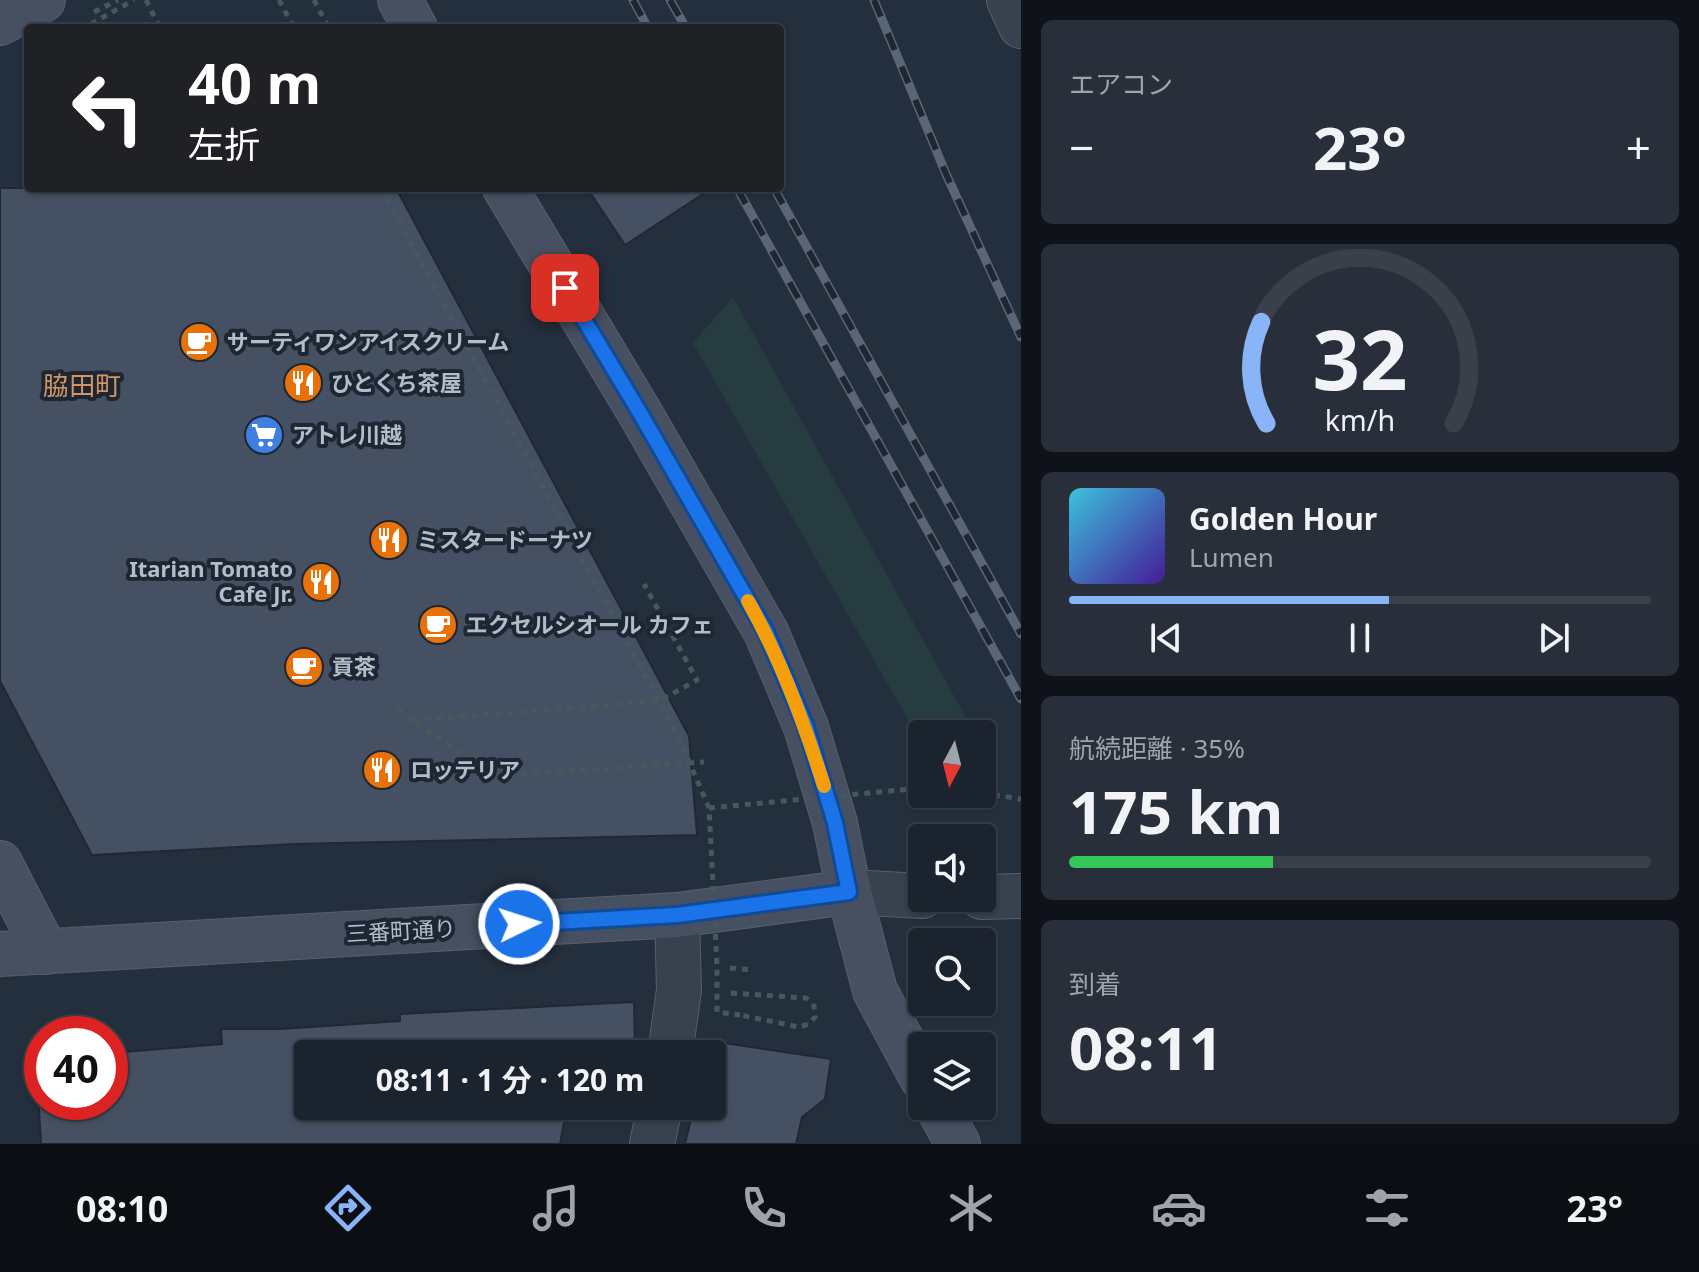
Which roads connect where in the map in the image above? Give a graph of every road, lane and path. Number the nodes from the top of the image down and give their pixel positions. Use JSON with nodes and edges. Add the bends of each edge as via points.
{"nodes":[{"id":1,"x":43,"y":0,"type":"edge"},
{"id":2,"x":134,"y":0,"type":"edge"},
{"id":3,"x":146,"y":0,"type":"edge"},
{"id":4,"x":279,"y":0,"type":"edge"},
{"id":5,"x":314,"y":0,"type":"edge"},
{"id":6,"x":400,"y":0,"type":"edge"},
{"id":7,"x":1009,"y":0,"type":"edge"},
{"id":8,"x":0,"y":23,"type":"edge"},
{"id":9,"x":91,"y":24,"type":"edge"},
{"id":10,"x":158,"y":24,"type":"edge"},
{"id":11,"x":292,"y":24,"type":"edge"},
{"id":12,"x":327,"y":24,"type":"edge"},
{"id":13,"x":413,"y":24,"type":"edge"},
{"id":14,"x":1021,"y":26,"type":"edge"},
{"id":15,"x":383,"y":192,"type":"edge"},
{"id":16,"x":507,"y":192,"type":"edge"},
{"id":17,"x":644,"y":584,"type":"dead end"},
{"id":18,"x":659,"y":701,"type":"junction"},
{"id":19,"x":398,"y":708,"type":"dead end"},
{"id":20,"x":412,"y":720,"type":"junction"},
{"id":21,"x":704,"y":762,"type":"dead end"},
{"id":22,"x":908,"y":789,"type":"edge"},
{"id":23,"x":996,"y":795,"type":"edge"},
{"id":24,"x":1021,"y":799,"type":"edge"},
{"id":25,"x":709,"y":808,"type":"junction"},
{"id":26,"x":0,"y":863,"type":"edge"},
{"id":27,"x":849,"y":892,"type":"junction"},
{"id":28,"x":908,"y":895,"type":"edge"},
{"id":29,"x":1021,"y":896,"type":"edge"},
{"id":30,"x":996,"y":897,"type":"edge"},
{"id":31,"x":677,"y":915,"type":"junction"},
{"id":32,"x":46,"y":952,"type":"junction"},
{"id":33,"x":0,"y":954,"type":"edge"},
{"id":34,"x":718,"y":992,"type":"dead end"},
{"id":35,"x":672,"y":1040,"type":"edge"},
{"id":36,"x":908,"y":1052,"type":"edge"},
{"id":37,"x":657,"y":1120,"type":"edge"},
{"id":38,"x":945,"y":1120,"type":"edge"},
{"id":39,"x":652,"y":1144,"type":"edge"},
{"id":40,"x":958,"y":1144,"type":"edge"}],
"edges":[{"from":1,"to":8,"type":"street"},
{"from":2,"to":9,"type":"path"},
{"from":3,"to":10,"type":"path"},
{"from":4,"to":11,"type":"path"},
{"from":5,"to":12,"type":"path"},
{"from":6,"to":13,"type":"street"},
{"from":7,"to":14,"type":"street"},
{"from":15,"to":18,"type":"path"},
{"from":16,"to":27,"type":"street","via":[[766,632],[806,727]]},
{"from":17,"to":18,"type":"path","via":[[697,680]]},
{"from":18,"to":20,"type":"path"},
{"from":18,"to":25,"type":"path"},
{"from":19,"to":20,"type":"path"},
{"from":20,"to":21,"type":"path","via":[[496,776]]},
{"from":22,"to":25,"type":"path","bridge":true},
{"from":23,"to":24,"type":"path"},
{"from":25,"to":34,"type":"path","bridge":true,"via":[[717,1012],[799,1027],[815,1017],[806,998]]},
{"from":26,"to":32,"type":"street"},
{"from":27,"to":28,"type":"street"},
{"from":27,"to":31,"type":"street","name":"三番町通り"},
{"from":27,"to":36,"type":"street","via":[[875,991]]},
{"from":29,"to":30,"type":"street"},
{"from":31,"to":32,"type":"street","name":"三番町通り"},
{"from":31,"to":35,"type":"street","via":[[679,990]]},
{"from":32,"to":33,"type":"street","name":"三番町通り"},
{"from":37,"to":39,"type":"street"},
{"from":38,"to":40,"type":"street"}]}
